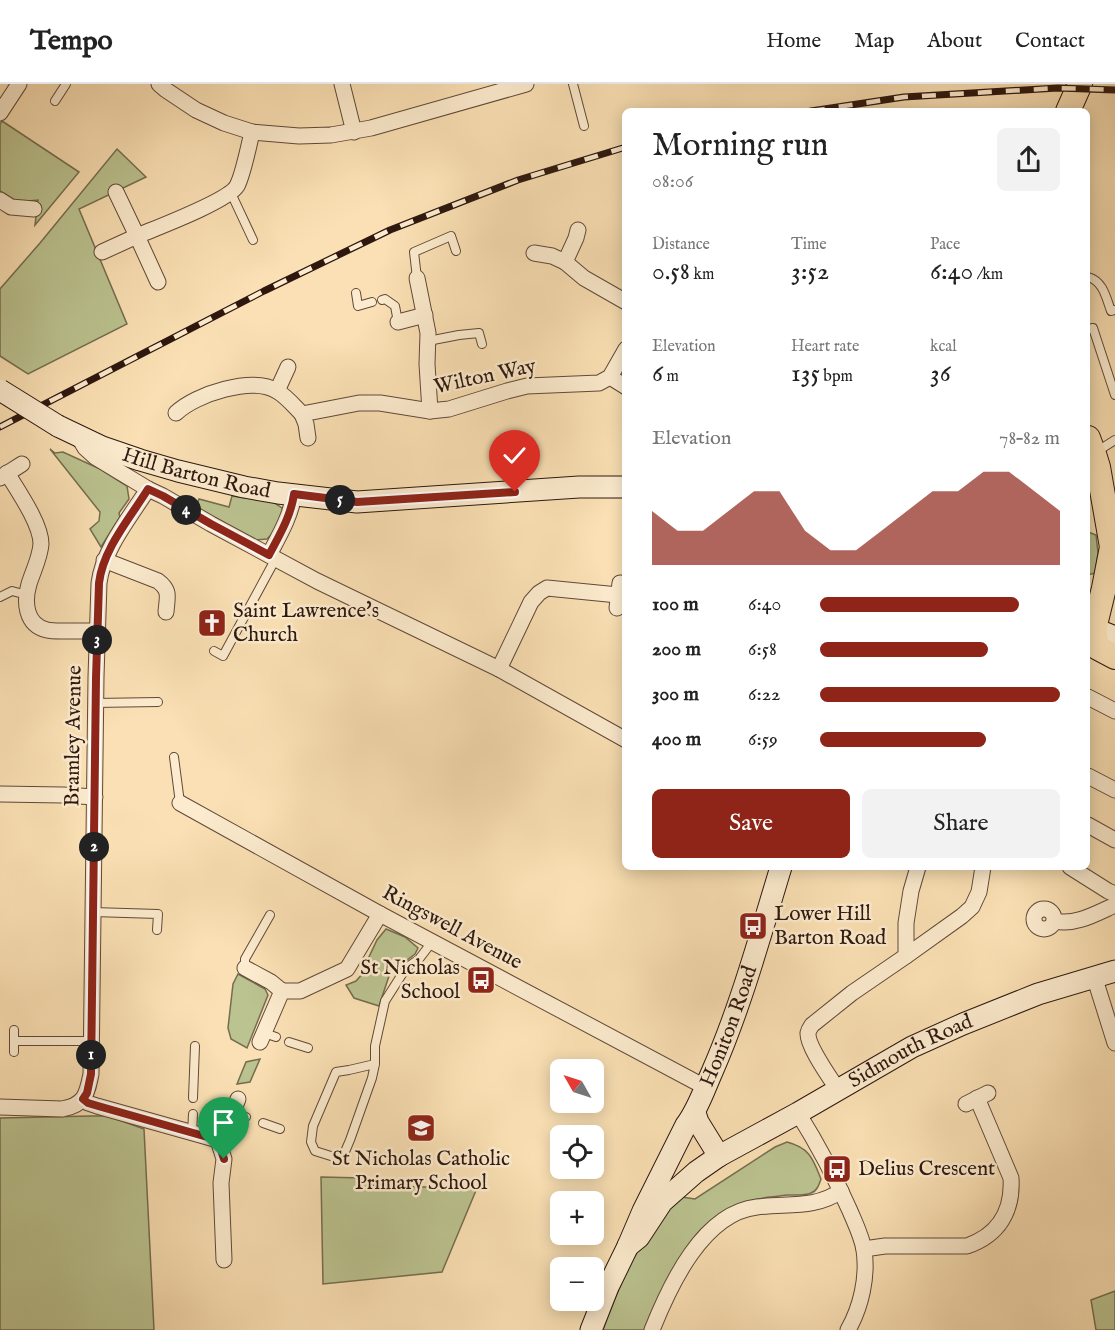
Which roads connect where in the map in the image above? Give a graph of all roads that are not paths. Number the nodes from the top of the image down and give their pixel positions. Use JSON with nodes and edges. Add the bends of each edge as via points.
{"nodes":[{"id":1,"x":20,"y":84,"type":"edge"},
{"id":2,"x":66,"y":84,"type":"edge"},
{"id":3,"x":159,"y":84,"type":"edge"},
{"id":4,"x":342,"y":84,"type":"edge"},
{"id":5,"x":526,"y":84,"type":"edge"},
{"id":6,"x":573,"y":84,"type":"edge"},
{"id":7,"x":1080,"y":84,"type":"edge"},
{"id":8,"x":55,"y":101,"type":"dead end"},
{"id":9,"x":1069,"y":108,"type":"edge"},
{"id":10,"x":1,"y":109,"type":"edge"},
{"id":11,"x":584,"y":126,"type":"dead end"},
{"id":12,"x":252,"y":132,"type":"junction"},
{"id":13,"x":354,"y":132,"type":"junction"},
{"id":14,"x":116,"y":192,"type":"dead end"},
{"id":15,"x":231,"y":193,"type":"junction"},
{"id":16,"x":0,"y":200,"type":"edge"},
{"id":17,"x":34,"y":209,"type":"dead end"},
{"id":18,"x":578,"y":230,"type":"dead end"},
{"id":19,"x":137,"y":236,"type":"junction"},
{"id":20,"x":253,"y":240,"type":"dead end"},
{"id":21,"x":456,"y":251,"type":"dead end"},
{"id":22,"x":102,"y":252,"type":"dead end"},
{"id":23,"x":534,"y":253,"type":"dead end"},
{"id":24,"x":565,"y":262,"type":"junction"},
{"id":25,"x":417,"y":278,"type":"joint"},
{"id":26,"x":1090,"y":278,"type":"edge"},
{"id":27,"x":158,"y":282,"type":"dead end"},
{"id":28,"x":356,"y":293,"type":"dead end"},
{"id":29,"x":382,"y":300,"type":"dead end"},
{"id":30,"x":622,"y":300,"type":"edge"},
{"id":31,"x":372,"y":302,"type":"dead end"},
{"id":32,"x":1115,"y":310,"type":"edge"},
{"id":33,"x":425,"y":315,"type":"junction"},
{"id":34,"x":398,"y":322,"type":"joint"},
{"id":35,"x":1090,"y":329,"type":"edge"},
{"id":36,"x":428,"y":341,"type":"junction"},
{"id":37,"x":482,"y":344,"type":"dead end"},
{"id":38,"x":622,"y":356,"type":"edge"},
{"id":39,"x":288,"y":367,"type":"dead end"},
{"id":40,"x":610,"y":377,"type":"junction"},
{"id":41,"x":622,"y":384,"type":"edge"},
{"id":42,"x":0,"y":390,"type":"edge"},
{"id":43,"x":277,"y":391,"type":"junction"},
{"id":44,"x":1115,"y":395,"type":"edge"},
{"id":45,"x":430,"y":411,"type":"junction"},
{"id":46,"x":176,"y":413,"type":"dead end"},
{"id":47,"x":302,"y":414,"type":"junction"},
{"id":48,"x":77,"y":435,"type":"junction"},
{"id":49,"x":308,"y":438,"type":"dead end"},
{"id":50,"x":1115,"y":440,"type":"edge"},
{"id":51,"x":1091,"y":446,"type":"edge"},
{"id":52,"x":22,"y":464,"type":"dead end"},
{"id":53,"x":4,"y":476,"type":"edge"},
{"id":54,"x":622,"y":487,"type":"edge"},
{"id":55,"x":148,"y":489,"type":"junction"},
{"id":56,"x":294,"y":494,"type":"junction"},
{"id":57,"x":1113,"y":551,"type":"edge"},
{"id":58,"x":272,"y":557,"type":"junction"},
{"id":59,"x":104,"y":560,"type":"junction"},
{"id":60,"x":27,"y":595,"type":"junction"},
{"id":61,"x":618,"y":596,"type":"dead end"},
{"id":62,"x":0,"y":597,"type":"edge"},
{"id":63,"x":6,"y":606,"type":"dead end"},
{"id":64,"x":166,"y":612,"type":"dead end"},
{"id":65,"x":98,"y":631,"type":"junction"},
{"id":66,"x":1101,"y":632,"type":"edge"},
{"id":67,"x":214,"y":651,"type":"dead end"},
{"id":68,"x":499,"y":669,"type":"junction"},
{"id":69,"x":1090,"y":698,"type":"edge"},
{"id":70,"x":158,"y":702,"type":"dead end"},
{"id":71,"x":95,"y":703,"type":"junction"},
{"id":72,"x":1115,"y":711,"type":"edge"},
{"id":73,"x":622,"y":738,"type":"edge"},
{"id":74,"x":174,"y":757,"type":"dead end"},
{"id":75,"x":1090,"y":777,"type":"edge"},
{"id":76,"x":1115,"y":790,"type":"edge"},
{"id":77,"x":0,"y":794,"type":"edge"},
{"id":78,"x":95,"y":797,"type":"junction"},
{"id":79,"x":180,"y":803,"type":"joint"},
{"id":80,"x":1090,"y":826,"type":"edge"},
{"id":81,"x":1115,"y":840,"type":"edge"},
{"id":82,"x":780,"y":870,"type":"edge"},
{"id":83,"x":917,"y":870,"type":"edge"},
{"id":84,"x":983,"y":870,"type":"edge"},
{"id":85,"x":1075,"y":870,"type":"edge"},
{"id":86,"x":1115,"y":894,"type":"edge"},
{"id":87,"x":1115,"y":905,"type":"edge"},
{"id":88,"x":93,"y":912,"type":"junction"},
{"id":89,"x":380,"y":914,"type":"junction"},
{"id":90,"x":270,"y":915,"type":"dead end"},
{"id":91,"x":1055,"y":921,"type":"dead end"},
{"id":92,"x":157,"y":930,"type":"dead end"},
{"id":93,"x":432,"y":942,"type":"junction"},
{"id":94,"x":906,"y":956,"type":"junction"},
{"id":95,"x":245,"y":968,"type":"joint"},
{"id":96,"x":1115,"y":971,"type":"edge"},
{"id":97,"x":1094,"y":976,"type":"junction"},
{"id":98,"x":282,"y":991,"type":"junction"},
{"id":99,"x":14,"y":1030,"type":"dead end"},
{"id":100,"x":267,"y":1037,"type":"dead end"},
{"id":101,"x":14,"y":1041,"type":"junction"},
{"id":102,"x":91,"y":1041,"type":"junction"},
{"id":103,"x":289,"y":1042,"type":"dead end"},
{"id":104,"x":1115,"y":1042,"type":"edge"},
{"id":105,"x":195,"y":1046,"type":"dead end"},
{"id":106,"x":308,"y":1048,"type":"dead end"},
{"id":107,"x":14,"y":1052,"type":"dead end"},
{"id":108,"x":375,"y":1064,"type":"junction"},
{"id":109,"x":705,"y":1087,"type":"junction"},
{"id":110,"x":838,"y":1090,"type":"junction"},
{"id":111,"x":85,"y":1096,"type":"junction"},
{"id":112,"x":194,"y":1098,"type":"dead end"},
{"id":113,"x":977,"y":1098,"type":"dead end"},
{"id":114,"x":0,"y":1107,"type":"edge"},
{"id":115,"x":239,"y":1110,"type":"dead end"},
{"id":116,"x":695,"y":1113,"type":"junction"},
{"id":117,"x":798,"y":1113,"type":"junction"},
{"id":118,"x":193,"y":1114,"type":"dead end"},
{"id":119,"x":263,"y":1123,"type":"dead end"},
{"id":120,"x":280,"y":1129,"type":"dead end"},
{"id":121,"x":192,"y":1133,"type":"junction"},
{"id":122,"x":218,"y":1140,"type":"junction"},
{"id":123,"x":719,"y":1156,"type":"junction"},
{"id":124,"x":841,"y":1191,"type":"junction"},
{"id":125,"x":628,"y":1246,"type":"junction"},
{"id":126,"x":864,"y":1249,"type":"junction"},
{"id":127,"x":224,"y":1260,"type":"dead end"},
{"id":128,"x":591,"y":1330,"type":"edge"},
{"id":129,"x":652,"y":1330,"type":"edge"},
{"id":130,"x":848,"y":1330,"type":"edge"}],
"edges":[{"from":1,"to":10,"type":"street"},
{"from":2,"to":8,"type":"lane"},
{"from":3,"to":12,"type":"street","via":[[196,110]]},
{"from":4,"to":13,"type":"street"},
{"from":5,"to":13,"type":"street"},
{"from":6,"to":11,"type":"lane"},
{"from":7,"to":9,"type":"main road"},
{"from":12,"to":13,"type":"street","via":[[299,136]]},
{"from":12,"to":15,"type":"street","via":[[237,186]]},
{"from":14,"to":19,"type":"street"},
{"from":15,"to":19,"type":"street"},
{"from":15,"to":20,"type":"lane"},
{"from":16,"to":17,"type":"street","via":[[11,207]]},
{"from":18,"to":24,"type":"street"},
{"from":19,"to":22,"type":"street"},
{"from":19,"to":27,"type":"street"},
{"from":21,"to":25,"type":"lane","via":[[451,236],[414,252]]},
{"from":23,"to":24,"type":"street"},
{"from":24,"to":30,"type":"street"},
{"from":25,"to":33,"type":"street"},
{"from":26,"to":32,"type":"lane","via":[[1103,288],[1111,311]]},
{"from":28,"to":31,"type":"lane","via":[[358,306]]},
{"from":29,"to":34,"type":"lane","via":[[395,306]]},
{"from":33,"to":34,"type":"street"},
{"from":33,"to":36,"type":"street"},
{"from":35,"to":44,"type":"lane","via":[[1093,328]]},
{"from":36,"to":37,"type":"lane","via":[[479,333]]},
{"from":36,"to":45,"type":"street"},
{"from":38,"to":40,"type":"street"},
{"from":39,"to":43,"type":"street"},
{"from":40,"to":41,"type":"street"},
{"from":40,"to":45,"type":"street","name":"Wilton Way","via":[[591,384],[527,386]]},
{"from":42,"to":48,"type":"main road","name":"Hill Barton Road","bridge":true},
{"from":43,"to":46,"type":"street","via":[[257,386],[224,389],[201,396]]},
{"from":43,"to":47,"type":"street"},
{"from":45,"to":47,"type":"street","name":"Wilton Way","via":[[359,403]]},
{"from":47,"to":49,"type":"street"},
{"from":48,"to":55,"type":"street","via":[[95,457]]},
{"from":48,"to":56,"type":"main road","name":"Hill Barton Road","via":[[178,471]]},
{"from":50,"to":51,"type":"lane"},
{"from":51,"to":57,"type":"main road"},
{"from":52,"to":53,"type":"street"},
{"from":53,"to":60,"type":"street","via":[[25,503],[41,544]]},
{"from":54,"to":56,"type":"main road","name":"Hill Barton Road","via":[[357,502]]},
{"from":55,"to":58,"type":"street"},
{"from":55,"to":59,"type":"street","name":"Bramley Avenue"},
{"from":56,"to":58,"type":"street"},
{"from":57,"to":66,"type":"main road"},
{"from":58,"to":67,"type":"lane","via":[[224,656]]},
{"from":58,"to":68,"type":"street"},
{"from":59,"to":64,"type":"street","via":[[165,586]]},
{"from":59,"to":65,"type":"street","name":"Bramley Avenue","via":[[100,571]]},
{"from":60,"to":62,"type":"lane","via":[[12,591]]},
{"from":60,"to":65,"type":"street","via":[[28,614],[39,627],[47,631]]},
{"from":61,"to":68,"type":"street","via":[[547,588],[531,602]]},
{"from":62,"to":63,"type":"lane"},
{"from":65,"to":71,"type":"street","name":"Bramley Avenue"},
{"from":68,"to":73,"type":"street"},
{"from":69,"to":72,"type":"street"},
{"from":70,"to":71,"type":"lane"},
{"from":71,"to":78,"type":"street","name":"Bramley Avenue"},
{"from":74,"to":79,"type":"lane"},
{"from":75,"to":76,"type":"street"},
{"from":77,"to":78,"type":"street"},
{"from":78,"to":88,"type":"street","name":"Bramley Avenue"},
{"from":79,"to":89,"type":"street","name":"Ringswell Avenue"},
{"from":80,"to":81,"type":"street"},
{"from":82,"to":109,"type":"main road","name":"Honiton Road","via":[[728,1036]]},
{"from":83,"to":94,"type":"street","via":[[906,923]]},
{"from":84,"to":94,"type":"street","via":[[972,907]]},
{"from":85,"to":86,"type":"street"},
{"from":87,"to":91,"type":"street","via":[[1075,922]]},
{"from":88,"to":92,"type":"lane","via":[[158,914]]},
{"from":88,"to":102,"type":"street","name":"Bramley Avenue"},
{"from":89,"to":93,"type":"street","name":"Ringswell Avenue"},
{"from":89,"to":98,"type":"street","via":[[347,969],[300,991]]},
{"from":90,"to":95,"type":"lane","via":[[245,958]]},
{"from":93,"to":108,"type":"lane","via":[[406,968],[385,1001]]},
{"from":93,"to":109,"type":"street","name":"Ringswell Avenue"},
{"from":94,"to":110,"type":"street","via":[[852,993],[808,1031],[818,1058]]},
{"from":95,"to":98,"type":"street"},
{"from":96,"to":97,"type":"main road","name":"Sidmouth Road"},
{"from":97,"to":104,"type":"street"},
{"from":97,"to":110,"type":"main road","name":"Sidmouth Road","via":[[963,1024],[912,1047]]},
{"from":98,"to":100,"type":"street"},
{"from":99,"to":101,"type":"lane"},
{"from":101,"to":102,"type":"lane"},
{"from":101,"to":107,"type":"lane"},
{"from":102,"to":111,"type":"street","name":"Bramley Avenue","via":[[91,1074]]},
{"from":103,"to":106,"type":"lane"},
{"from":105,"to":112,"type":"lane"},
{"from":108,"to":108,"type":"lane","via":[[336,1072],[313,1126],[311,1142],[315,1151],[334,1157],[344,1154]]},
{"from":109,"to":116,"type":"main road","name":"Honiton Road"},
{"from":110,"to":117,"type":"main road","name":"Sidmouth Road"},
{"from":111,"to":114,"type":"street","via":[[72,1107],[62,1109]]},
{"from":111,"to":121,"type":"street","via":[[88,1103]]},
{"from":113,"to":126,"type":"street","via":[[1011,1178],[1010,1202],[999,1225],[978,1242],[967,1245]]},
{"from":115,"to":122,"type":"street"},
{"from":116,"to":123,"type":"main road","name":"Honiton Road"},
{"from":116,"to":125,"type":"main road","name":"Honiton Road"},
{"from":117,"to":123,"type":"main road","name":"Sidmouth Road"},
{"from":117,"to":124,"type":"street"},
{"from":118,"to":121,"type":"lane"},
{"from":119,"to":120,"type":"lane"},
{"from":121,"to":122,"type":"street"},
{"from":122,"to":127,"type":"street","via":[[224,1159]]},
{"from":123,"to":125,"type":"main road","name":"Honiton Road","via":[[662,1202],[639,1237]]},
{"from":124,"to":126,"type":"street"},
{"from":124,"to":129,"type":"street","via":[[816,1203],[755,1207],[723,1220],[697,1245]]},
{"from":125,"to":128,"type":"main road","name":"Honiton Road"},
{"from":126,"to":130,"type":"street","via":[[863,1289]]}]}
